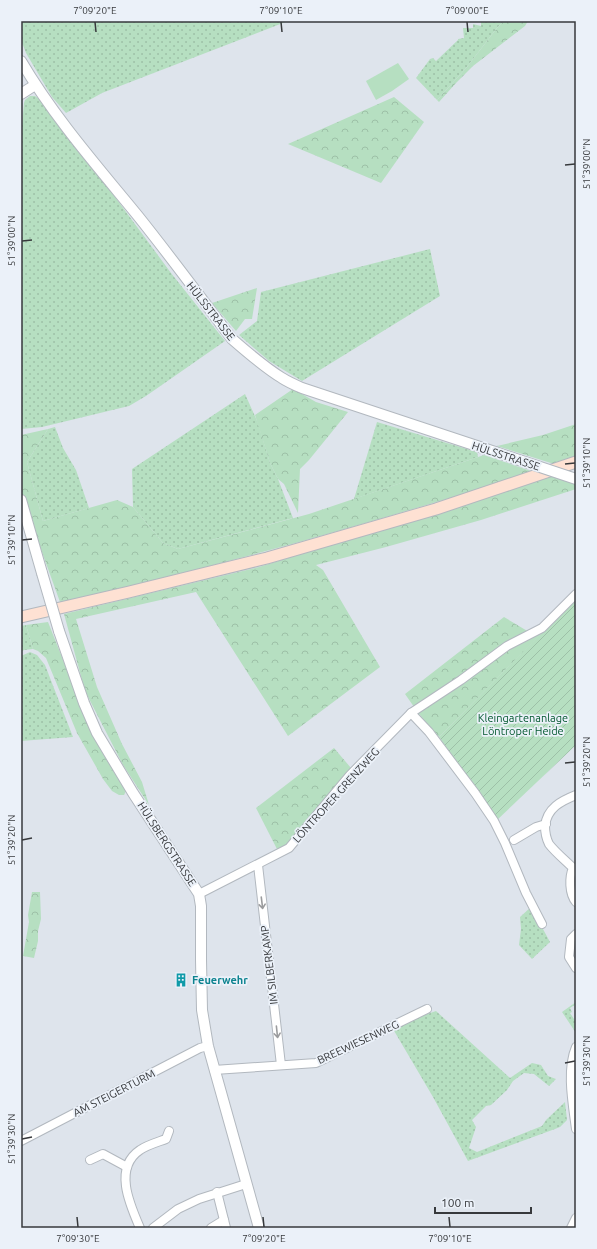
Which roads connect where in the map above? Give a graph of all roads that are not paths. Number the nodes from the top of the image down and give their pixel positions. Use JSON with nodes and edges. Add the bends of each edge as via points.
{"nodes":[{"id":1,"x":21,"y":61,"type":"edge"},
{"id":2,"x":35,"y":85,"type":"junction"},
{"id":3,"x":21,"y":94,"type":"edge"},
{"id":4,"x":21,"y":98,"type":"edge"},
{"id":5,"x":576,"y":462,"type":"edge"},
{"id":6,"x":576,"y":479,"type":"edge"},
{"id":7,"x":21,"y":500,"type":"edge"},
{"id":8,"x":576,"y":594,"type":"edge"},
{"id":9,"x":21,"y":617,"type":"edge"},
{"id":10,"x":411,"y":713,"type":"junction"},
{"id":11,"x":576,"y":795,"type":"edge"},
{"id":12,"x":546,"y":824,"type":"junction"},
{"id":13,"x":514,"y":840,"type":"dead end"},
{"id":14,"x":258,"y":864,"type":"junction"},
{"id":15,"x":575,"y":868,"type":"edge"},
{"id":16,"x":199,"y":894,"type":"junction"},
{"id":17,"x":576,"y":902,"type":"edge"},
{"id":18,"x":542,"y":924,"type":"dead end"},
{"id":19,"x":576,"y":934,"type":"edge"},
{"id":20,"x":576,"y":968,"type":"edge"},
{"id":21,"x":427,"y":1009,"type":"dead end"},
{"id":22,"x":208,"y":1046,"type":"junction"},
{"id":23,"x":576,"y":1047,"type":"edge"},
{"id":24,"x":281,"y":1066,"type":"junction"},
{"id":25,"x":214,"y":1070,"type":"junction"},
{"id":26,"x":576,"y":1129,"type":"edge"},
{"id":27,"x":169,"y":1131,"type":"dead end"},
{"id":28,"x":21,"y":1142,"type":"edge"},
{"id":29,"x":90,"y":1160,"type":"dead end"},
{"id":30,"x":127,"y":1167,"type":"junction"},
{"id":31,"x":246,"y":1184,"type":"junction"},
{"id":32,"x":217,"y":1192,"type":"junction"},
{"id":33,"x":576,"y":1218,"type":"edge"},
{"id":34,"x":225,"y":1224,"type":"edge"},
{"id":35,"x":140,"y":1228,"type":"edge"},
{"id":36,"x":153,"y":1228,"type":"edge"},
{"id":37,"x":211,"y":1228,"type":"edge"},
{"id":38,"x":259,"y":1228,"type":"edge"},
{"id":39,"x":570,"y":1228,"type":"edge"}],
"edges":[{"from":1,"to":2,"type":"street","name":"HÜLSSTRASSE"},
{"from":2,"to":3,"type":"street"},
{"from":2,"to":6,"type":"street","name":"HÜLSSTRASSE","bridge":true,"via":[[232,339],[267,369],[302,388]]},
{"from":3,"to":4,"type":"street"},
{"from":5,"to":9,"type":"main road","via":[[436,509],[267,558]]},
{"from":7,"to":16,"type":"street","name":"HÜLSBERGSTRASSE","bridge":true,"via":[[59,631],[97,733]]},
{"from":8,"to":10,"type":"street","name":"LÖNTROPER GRENZWEG","via":[[542,628],[507,646]]},
{"from":10,"to":14,"type":"street","name":"LÖNTROPER GRENZWEG","via":[[350,775],[289,848]]},
{"from":10,"to":18,"type":"street","via":[[429,732],[494,821]]},
{"from":11,"to":12,"type":"street","via":[[556,805],[549,813]]},
{"from":12,"to":13,"type":"street"},
{"from":12,"to":15,"type":"street","via":[[545,832],[549,843]]},
{"from":14,"to":16,"type":"street","name":"LÖNTROPER GRENZWEG"},
{"from":14,"to":24,"type":"street","name":"IM SILBERKAMP","one_way":true},
{"from":15,"to":17,"type":"street","via":[[570,874],[571,892]]},
{"from":16,"to":22,"type":"street","name":"HÜLSBERGSTRASSE","via":[[202,1010]]},
{"from":19,"to":20,"type":"street","via":[[571,939],[569,957]]},
{"from":21,"to":24,"type":"street","name":"BREEWIESENWEG","via":[[316,1063]]},
{"from":22,"to":25,"type":"street","name":"HÜLSBERGSTRASSE"},
{"from":22,"to":28,"type":"street","name":"AM STEIGERTURM"},
{"from":23,"to":26,"type":"street","via":[[572,1055],[571,1071]]},
{"from":24,"to":25,"type":"street","name":"BREEWIESENWEG"},
{"from":25,"to":31,"type":"street","name":"HÜLSBERGSTRASSE"},
{"from":27,"to":30,"type":"street","via":[[166,1139],[140,1150]]},
{"from":29,"to":30,"type":"street","via":[[103,1154]]},
{"from":30,"to":35,"type":"street","via":[[126,1193]]},
{"from":31,"to":32,"type":"street"},
{"from":31,"to":38,"type":"street","name":"HÜLSBERGSTRASSE"},
{"from":32,"to":34,"type":"street"},
{"from":32,"to":36,"type":"street","via":[[178,1209]]},
{"from":33,"to":39,"type":"street"},
{"from":34,"to":37,"type":"street"}]}
